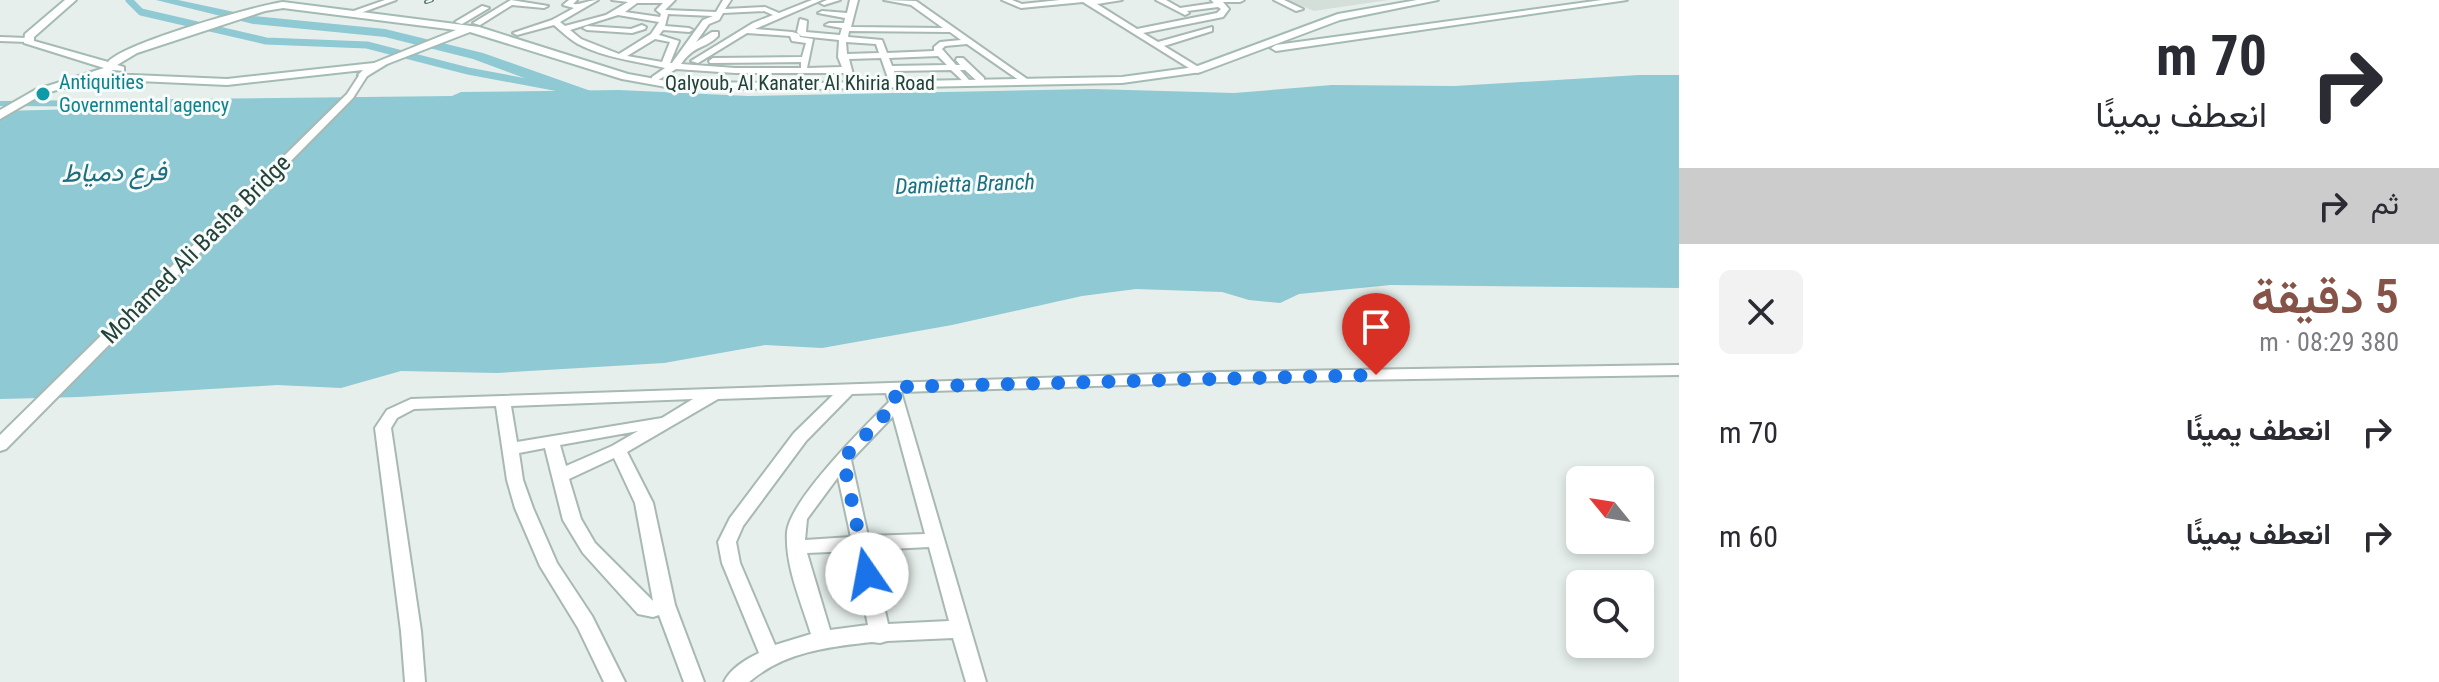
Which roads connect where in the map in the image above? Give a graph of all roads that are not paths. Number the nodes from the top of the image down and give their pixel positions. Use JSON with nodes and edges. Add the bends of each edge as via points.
{"nodes":[{"id":1,"x":71,"y":0,"type":"edge"},
{"id":2,"x":299,"y":0,"type":"edge"},
{"id":3,"x":392,"y":0,"type":"edge"},
{"id":4,"x":499,"y":0,"type":"edge"},
{"id":5,"x":555,"y":0,"type":"edge"},
{"id":6,"x":573,"y":0,"type":"edge"},
{"id":7,"x":594,"y":0,"type":"edge"},
{"id":8,"x":617,"y":0,"type":"edge"},
{"id":9,"x":769,"y":0,"type":"edge"},
{"id":10,"x":789,"y":0,"type":"edge"},
{"id":11,"x":888,"y":0,"type":"edge"},
{"id":12,"x":1006,"y":0,"type":"edge"},
{"id":13,"x":1118,"y":0,"type":"edge"},
{"id":14,"x":1160,"y":0,"type":"edge"},
{"id":15,"x":1240,"y":0,"type":"edge"},
{"id":16,"x":1278,"y":0,"type":"edge"},
{"id":17,"x":1414,"y":0,"type":"edge"},
{"id":18,"x":1433,"y":0,"type":"edge"},
{"id":19,"x":1622,"y":0,"type":"edge"},
{"id":20,"x":906,"y":1,"type":"edge"},
{"id":21,"x":1086,"y":1,"type":"edge"},
{"id":22,"x":514,"y":2,"type":"edge"},
{"id":23,"x":747,"y":2,"type":"edge"},
{"id":24,"x":1218,"y":2,"type":"edge"},
{"id":25,"x":274,"y":3,"type":"edge"},
{"id":26,"x":631,"y":4,"type":"edge"},
{"id":27,"x":1398,"y":4,"type":"junction"},
{"id":28,"x":686,"y":6,"type":"dead end"},
{"id":29,"x":582,"y":7,"type":"junction"},
{"id":30,"x":607,"y":7,"type":"dead end"},
{"id":31,"x":723,"y":7,"type":"edge"},
{"id":32,"x":651,"y":9,"type":"dead end"},
{"id":33,"x":765,"y":9,"type":"junction"},
{"id":34,"x":1299,"y":9,"type":"dead end"},
{"id":35,"x":335,"y":10,"type":"junction"},
{"id":36,"x":1179,"y":10,"type":"junction"},
{"id":37,"x":357,"y":11,"type":"junction"},
{"id":38,"x":824,"y":11,"type":"edge"},
{"id":39,"x":665,"y":12,"type":"edge"},
{"id":40,"x":618,"y":13,"type":"junction"},
{"id":41,"x":846,"y":13,"type":"edge"},
{"id":42,"x":565,"y":17,"type":"junction"},
{"id":43,"x":689,"y":19,"type":"dead end"},
{"id":44,"x":775,"y":19,"type":"junction"},
{"id":45,"x":602,"y":20,"type":"junction"},
{"id":46,"x":1195,"y":20,"type":"junction"},
{"id":47,"x":587,"y":21,"type":"junction"},
{"id":48,"x":555,"y":22,"type":"junction"},
{"id":49,"x":728,"y":22,"type":"junction"},
{"id":50,"x":796,"y":23,"type":"junction"},
{"id":51,"x":746,"y":26,"type":"junction"},
{"id":52,"x":466,"y":27,"type":"junction"},
{"id":53,"x":703,"y":27,"type":"junction"},
{"id":54,"x":1209,"y":29,"type":"dead end"},
{"id":55,"x":566,"y":30,"type":"junction"},
{"id":56,"x":689,"y":30,"type":"dead end"},
{"id":57,"x":899,"y":30,"type":"junction"},
{"id":58,"x":928,"y":30,"type":"junction"},
{"id":59,"x":1296,"y":30,"type":"junction"},
{"id":60,"x":957,"y":32,"type":"junction"},
{"id":61,"x":1135,"y":32,"type":"junction"},
{"id":62,"x":183,"y":33,"type":"junction"},
{"id":63,"x":517,"y":33,"type":"junction"},
{"id":64,"x":715,"y":34,"type":"dead end"},
{"id":65,"x":654,"y":36,"type":"junction"},
{"id":66,"x":0,"y":39,"type":"edge"},
{"id":67,"x":598,"y":39,"type":"dead end"},
{"id":68,"x":770,"y":39,"type":"dead end"},
{"id":69,"x":27,"y":40,"type":"junction"},
{"id":70,"x":969,"y":41,"type":"junction"},
{"id":71,"x":586,"y":44,"type":"junction"},
{"id":72,"x":641,"y":44,"type":"junction"},
{"id":73,"x":1157,"y":45,"type":"junction"},
{"id":74,"x":942,"y":46,"type":"junction"},
{"id":75,"x":978,"y":47,"type":"junction"},
{"id":76,"x":672,"y":49,"type":"junction"},
{"id":77,"x":688,"y":49,"type":"junction"},
{"id":78,"x":1257,"y":49,"type":"junction"},
{"id":79,"x":603,"y":50,"type":"junction"},
{"id":80,"x":712,"y":50,"type":"junction"},
{"id":81,"x":758,"y":53,"type":"junction"},
{"id":82,"x":896,"y":54,"type":"junction"},
{"id":83,"x":622,"y":55,"type":"junction"},
{"id":84,"x":989,"y":55,"type":"junction"},
{"id":85,"x":882,"y":56,"type":"junction"},
{"id":86,"x":842,"y":57,"type":"junction"},
{"id":87,"x":806,"y":59,"type":"junction"},
{"id":88,"x":695,"y":61,"type":"junction"},
{"id":89,"x":99,"y":62,"type":"junction"},
{"id":90,"x":956,"y":62,"type":"junction"},
{"id":91,"x":378,"y":64,"type":"junction"},
{"id":92,"x":112,"y":65,"type":"junction"},
{"id":93,"x":672,"y":65,"type":"junction"},
{"id":94,"x":1008,"y":68,"type":"junction"},
{"id":95,"x":1194,"y":68,"type":"junction"},
{"id":96,"x":888,"y":69,"type":"junction"},
{"id":97,"x":803,"y":70,"type":"junction"},
{"id":98,"x":306,"y":74,"type":"junction"},
{"id":99,"x":972,"y":74,"type":"junction"},
{"id":100,"x":363,"y":76,"type":"junction"},
{"id":101,"x":90,"y":77,"type":"junction"},
{"id":102,"x":63,"y":78,"type":"junction"},
{"id":103,"x":145,"y":78,"type":"junction"},
{"id":104,"x":655,"y":79,"type":"junction"},
{"id":105,"x":850,"y":79,"type":"junction"},
{"id":106,"x":1023,"y":79,"type":"junction"},
{"id":107,"x":893,"y":81,"type":"junction"},
{"id":108,"x":39,"y":92,"type":"junction"},
{"id":109,"x":0,"y":115,"type":"edge"},
{"id":110,"x":1679,"y":370,"type":"edge"},
{"id":111,"x":849,"y":388,"type":"junction"},
{"id":112,"x":720,"y":391,"type":"junction"},
{"id":113,"x":894,"y":395,"type":"junction"},
{"id":114,"x":503,"y":400,"type":"junction"},
{"id":115,"x":667,"y":420,"type":"junction"},
{"id":116,"x":551,"y":441,"type":"junction"},
{"id":117,"x":0,"y":445,"type":"edge"},
{"id":118,"x":511,"y":449,"type":"junction"},
{"id":119,"x":618,"y":450,"type":"junction"},
{"id":120,"x":843,"y":459,"type":"junction"},
{"id":121,"x":560,"y":476,"type":"junction"},
{"id":122,"x":936,"y":540,"type":"junction"},
{"id":123,"x":861,"y":544,"type":"junction"},
{"id":124,"x":796,"y":547,"type":"junction"},
{"id":125,"x":665,"y":605,"type":"junction"},
{"id":126,"x":961,"y":629,"type":"junction"},
{"id":127,"x":880,"y":635,"type":"junction"},
{"id":128,"x":823,"y":640,"type":"junction"},
{"id":129,"x":770,"y":656,"type":"junction"},
{"id":130,"x":415,"y":682,"type":"edge"},
{"id":131,"x":615,"y":682,"type":"edge"},
{"id":132,"x":694,"y":682,"type":"edge"},
{"id":133,"x":734,"y":682,"type":"edge"},
{"id":134,"x":976,"y":682,"type":"edge"}],
"edges":[{"from":1,"to":69,"type":"main road"},
{"from":2,"to":37,"type":"main road","name":"Qalyoub, Al Kanater Al Khiria Road"},
{"from":3,"to":37,"type":"street"},
{"from":4,"to":52,"type":"street"},
{"from":5,"to":22,"type":"street","via":[[542,7]]},
{"from":6,"to":29,"type":"street","via":[[567,5]]},
{"from":7,"to":29,"type":"street"},
{"from":8,"to":26,"type":"street"},
{"from":8,"to":30,"type":"street"},
{"from":9,"to":33,"type":"street"},
{"from":10,"to":50,"type":"street"},
{"from":11,"to":20,"type":"street"},
{"from":12,"to":21,"type":"street","via":[[1021,6]]},
{"from":13,"to":21,"type":"street"},
{"from":14,"to":36,"type":"street"},
{"from":15,"to":24,"type":"street"},
{"from":16,"to":34,"type":"street"},
{"from":17,"to":27,"type":"main road","name":"Qalyoub, Al Kanater Al Khiria Road"},
{"from":18,"to":27,"type":"main road","name":"Qalyoub, Al Kanater Al Khiria Road"},
{"from":19,"to":78,"type":"main road"},
{"from":20,"to":60,"type":"street"},
{"from":21,"to":61,"type":"street"},
{"from":22,"to":52,"type":"street"},
{"from":23,"to":31,"type":"street"},
{"from":24,"to":36,"type":"street"},
{"from":24,"to":46,"type":"street","via":[[1225,9],[1220,15]]},
{"from":25,"to":35,"type":"main road"},
{"from":25,"to":35,"type":"main road","name":"Qalyoub, Al Kanater Al Khiria Road"},
{"from":25,"to":62,"type":"main road","name":"Qalyoub, Al Kanater Al Khiria Road"},
{"from":26,"to":32,"type":"street"},
{"from":26,"to":39,"type":"street"},
{"from":26,"to":40,"type":"street"},
{"from":27,"to":59,"type":"main road","name":"Qalyoub, Al Kanater Al Khiria Road"},
{"from":28,"to":39,"type":"street"},
{"from":29,"to":42,"type":"street"},
{"from":31,"to":33,"type":"street"},
{"from":31,"to":39,"type":"street"},
{"from":31,"to":49,"type":"street"},
{"from":31,"to":53,"type":"street"},
{"from":33,"to":44,"type":"street"},
{"from":35,"to":37,"type":"main road","name":"Qalyoub, Al Kanater Al Khiria Road"},
{"from":36,"to":46,"type":"street"},
{"from":37,"to":52,"type":"main road","name":"Qalyoub, Al Kanater Al Khiria Road"},
{"from":38,"to":41,"type":"street"},
{"from":38,"to":41,"type":"street"},
{"from":38,"to":41,"type":"street"},
{"from":38,"to":50,"type":"street"},
{"from":39,"to":40,"type":"street"},
{"from":39,"to":43,"type":"street"},
{"from":39,"to":56,"type":"street"},
{"from":39,"to":65,"type":"street"},
{"from":40,"to":45,"type":"street"},
{"from":41,"to":50,"type":"street","via":[[814,32],[804,34]]},
{"from":41,"to":57,"type":"street"},
{"from":41,"to":85,"type":"street","via":[[877,40]]},
{"from":41,"to":86,"type":"street"},
{"from":42,"to":47,"type":"street"},
{"from":42,"to":48,"type":"street"},
{"from":44,"to":50,"type":"street"},
{"from":44,"to":51,"type":"street"},
{"from":45,"to":47,"type":"street"},
{"from":45,"to":55,"type":"street","via":[[642,27]]},
{"from":46,"to":61,"type":"street"},
{"from":47,"to":55,"type":"street"},
{"from":48,"to":55,"type":"street"},
{"from":48,"to":63,"type":"street"},
{"from":49,"to":51,"type":"street"},
{"from":49,"to":53,"type":"street"},
{"from":50,"to":51,"type":"street"},
{"from":50,"to":87,"type":"street","via":[[795,39],[811,42]]},
{"from":51,"to":68,"type":"street"},
{"from":51,"to":80,"type":"street"},
{"from":52,"to":63,"type":"main road","name":"Qalyoub, Al Kanater Al Khiria Road"},
{"from":52,"to":91,"type":"main road"},
{"from":52,"to":105,"type":"main road","name":"Qalyoub, Al Kanater Al Khiria Road","via":[[659,84]]},
{"from":53,"to":77,"type":"street"},
{"from":54,"to":73,"type":"street"},
{"from":55,"to":71,"type":"street"},
{"from":55,"to":79,"type":"street","via":[[619,36]]},
{"from":57,"to":58,"type":"street"},
{"from":57,"to":82,"type":"street"},
{"from":58,"to":60,"type":"street"},
{"from":58,"to":74,"type":"street"},
{"from":59,"to":78,"type":"main road","name":"Qalyoub, Al Kanater Al Khiria Road"},
{"from":59,"to":95,"type":"main road","name":"Qalyoub, Al Kanater Al Khiria Road"},
{"from":60,"to":70,"type":"street"},
{"from":60,"to":74,"type":"street"},
{"from":61,"to":73,"type":"street"},
{"from":62,"to":89,"type":"main road","name":"Qalyoub, Al Kanater Al Khiria Road"},
{"from":62,"to":92,"type":"main road","name":"Qalyoub, Al Kanater Al Khiria Road","via":[[127,53]]},
{"from":63,"to":104,"type":"main road","name":"Qalyoub, Al Kanater Al Khiria Road","via":[[563,53]]},
{"from":64,"to":77,"type":"street"},
{"from":65,"to":72,"type":"street"},
{"from":65,"to":76,"type":"street","via":[[675,41]]},
{"from":66,"to":69,"type":"street"},
{"from":67,"to":71,"type":"street"},
{"from":69,"to":89,"type":"main road"},
{"from":70,"to":74,"type":"street"},
{"from":70,"to":75,"type":"street"},
{"from":71,"to":79,"type":"street"},
{"from":72,"to":76,"type":"street"},
{"from":72,"to":83,"type":"street"},
{"from":73,"to":95,"type":"street"},
{"from":74,"to":75,"type":"street"},
{"from":74,"to":82,"type":"street"},
{"from":74,"to":90,"type":"street"},
{"from":75,"to":84,"type":"street"},
{"from":76,"to":93,"type":"street"},
{"from":77,"to":93,"type":"street"},
{"from":78,"to":95,"type":"main road","name":"Qalyoub, Al Kanater Al Khiria Road"},
{"from":79,"to":83,"type":"street"},
{"from":80,"to":81,"type":"street"},
{"from":80,"to":88,"type":"street"},
{"from":81,"to":87,"type":"street"},
{"from":81,"to":88,"type":"street"},
{"from":82,"to":85,"type":"street"},
{"from":83,"to":93,"type":"street"},
{"from":84,"to":90,"type":"street"},
{"from":84,"to":94,"type":"street"},
{"from":85,"to":86,"type":"street"},
{"from":85,"to":96,"type":"street"},
{"from":86,"to":105,"type":"street"},
{"from":87,"to":97,"type":"street"},
{"from":88,"to":93,"type":"street"},
{"from":89,"to":92,"type":"main road"},
{"from":89,"to":102,"type":"main road","name":"Qalyoub, Al Kanater Al Khiria Road"},
{"from":90,"to":96,"type":"street"},
{"from":90,"to":99,"type":"street"},
{"from":91,"to":98,"type":"main road"},
{"from":91,"to":100,"type":"main road"},
{"from":92,"to":101,"type":"main road","name":"Qalyoub, Al Kanater Al Khiria Road"},
{"from":92,"to":103,"type":"main road"},
{"from":93,"to":97,"type":"street"},
{"from":93,"to":104,"type":"street"},
{"from":94,"to":99,"type":"street"},
{"from":94,"to":106,"type":"street"},
{"from":95,"to":105,"type":"main road","name":"Qalyoub, Al Kanater Al Khiria Road","via":[[1122,80]]},
{"from":95,"to":106,"type":"main road","name":"Qalyoub, Al Kanater Al Khiria Road"},
{"from":96,"to":107,"type":"street"},
{"from":97,"to":105,"type":"street"},
{"from":98,"to":100,"type":"main road"},
{"from":98,"to":103,"type":"main road","via":[[227,82]]},
{"from":99,"to":106,"type":"main road","name":"Qalyoub, Al Kanater Al Khiria Road"},
{"from":99,"to":107,"type":"main road","name":"Qalyoub, Al Kanater Al Khiria Road"},
{"from":100,"to":117,"type":"street","name":"Mohamed Ali Basha Bridge","via":[[350,96]]},
{"from":101,"to":102,"type":"main road"},
{"from":101,"to":103,"type":"main road"},
{"from":101,"to":108,"type":"main road","name":"Qalyoub, Al Kanater Al Khiria Road"},
{"from":102,"to":108,"type":"main road","name":"Qalyoub, Al Kanater Al Khiria Road"},
{"from":104,"to":105,"type":"main road","name":"Qalyoub, Al Kanater Al Khiria Road"},
{"from":105,"to":107,"type":"main road","name":"Qalyoub, Al Kanater Al Khiria Road"},
{"from":108,"to":109,"type":"main road","name":"Qalyoub, Al Kanater Al Khiria Road"},
{"from":110,"to":113,"type":"street","via":[[1220,377]]},
{"from":111,"to":112,"type":"street"},
{"from":111,"to":113,"type":"street"},
{"from":111,"to":129,"type":"street","via":[[800,437],[727,542]]},
{"from":112,"to":114,"type":"street"},
{"from":112,"to":115,"type":"street"},
{"from":113,"to":120,"type":"street"},
{"from":113,"to":122,"type":"street"},
{"from":114,"to":118,"type":"street"},
{"from":114,"to":130,"type":"street","via":[[411,404],[392,414],[383,428]]},
{"from":115,"to":116,"type":"street"},
{"from":115,"to":119,"type":"street"},
{"from":116,"to":118,"type":"street"},
{"from":116,"to":121,"type":"street"},
{"from":118,"to":131,"type":"street","via":[[515,480],[549,566]]},
{"from":119,"to":121,"type":"street"},
{"from":119,"to":125,"type":"street","via":[[644,503]]},
{"from":120,"to":123,"type":"street"},
{"from":120,"to":124,"type":"street","via":[[799,517]]},
{"from":121,"to":125,"type":"street","via":[[572,520],[589,548],[645,608]]},
{"from":122,"to":123,"type":"street"},
{"from":122,"to":126,"type":"street"},
{"from":123,"to":124,"type":"street"},
{"from":123,"to":127,"type":"street"},
{"from":124,"to":128,"type":"street"},
{"from":125,"to":132,"type":"street"},
{"from":126,"to":127,"type":"street"},
{"from":126,"to":134,"type":"street"},
{"from":127,"to":128,"type":"street"},
{"from":128,"to":129,"type":"street"},
{"from":129,"to":133,"type":"street"}]}
